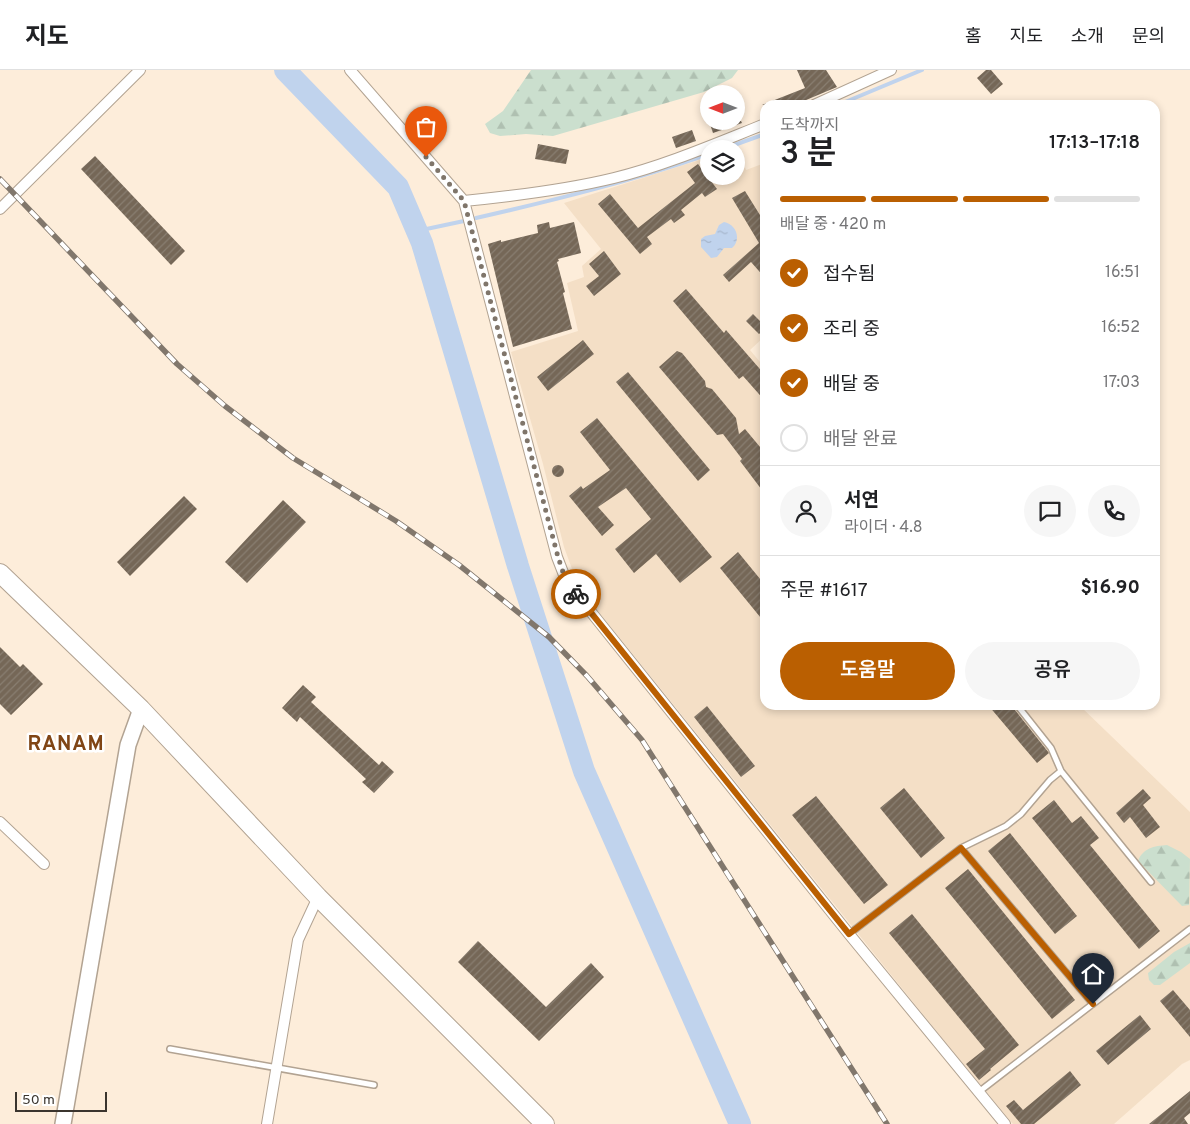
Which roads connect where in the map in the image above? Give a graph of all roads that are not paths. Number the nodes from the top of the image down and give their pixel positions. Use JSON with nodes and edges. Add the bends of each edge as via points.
{"nodes":[{"id":1,"x":140,"y":70,"type":"edge"},
{"id":2,"x":350,"y":70,"type":"edge"},
{"id":3,"x":891,"y":70,"type":"edge"},
{"id":4,"x":825,"y":100,"type":"edge"},
{"id":5,"x":760,"y":126,"type":"edge"},
{"id":6,"x":464,"y":201,"type":"junction"},
{"id":7,"x":0,"y":209,"type":"edge"},
{"id":8,"x":0,"y":572,"type":"edge"},
{"id":9,"x":141,"y":709,"type":"junction"},
{"id":10,"x":1021,"y":710,"type":"edge"},
{"id":11,"x":1060,"y":771,"type":"junction"},
{"id":12,"x":0,"y":822,"type":"edge"},
{"id":13,"x":961,"y":848,"type":"junction"},
{"id":14,"x":44,"y":864,"type":"dead end"},
{"id":15,"x":1151,"y":882,"type":"dead end"},
{"id":16,"x":318,"y":897,"type":"junction"},
{"id":17,"x":1190,"y":929,"type":"edge"},
{"id":18,"x":849,"y":934,"type":"junction"},
{"id":19,"x":1093,"y":1004,"type":"junction"},
{"id":20,"x":170,"y":1049,"type":"dead end"},
{"id":21,"x":276,"y":1068,"type":"junction"},
{"id":22,"x":374,"y":1085,"type":"dead end"},
{"id":23,"x":980,"y":1092,"type":"junction"},
{"id":24,"x":63,"y":1124,"type":"edge"},
{"id":25,"x":267,"y":1124,"type":"edge"},
{"id":26,"x":545,"y":1124,"type":"edge"},
{"id":27,"x":1005,"y":1124,"type":"edge"}],
"edges":[{"from":1,"to":7,"type":"street"},
{"from":2,"to":6,"type":"street"},
{"from":3,"to":4,"type":"street"},
{"from":5,"to":6,"type":"street","via":[[614,178],[516,196]]},
{"from":6,"to":18,"type":"street","via":[[564,575]]},
{"from":8,"to":9,"type":"highway"},
{"from":9,"to":16,"type":"highway"},
{"from":9,"to":24,"type":"main road","via":[[128,745]]},
{"from":10,"to":11,"type":"lane","via":[[1051,748]]},
{"from":11,"to":13,"type":"lane","via":[[1014,820]]},
{"from":11,"to":15,"type":"lane"},
{"from":12,"to":14,"type":"street"},
{"from":13,"to":18,"type":"lane"},
{"from":13,"to":19,"type":"lane"},
{"from":16,"to":21,"type":"street","via":[[298,940]]},
{"from":16,"to":26,"type":"highway"},
{"from":17,"to":19,"type":"lane"},
{"from":18,"to":23,"type":"street"},
{"from":19,"to":23,"type":"lane"},
{"from":20,"to":21,"type":"lane"},
{"from":21,"to":22,"type":"lane"},
{"from":21,"to":25,"type":"street"},
{"from":23,"to":27,"type":"street"}]}
